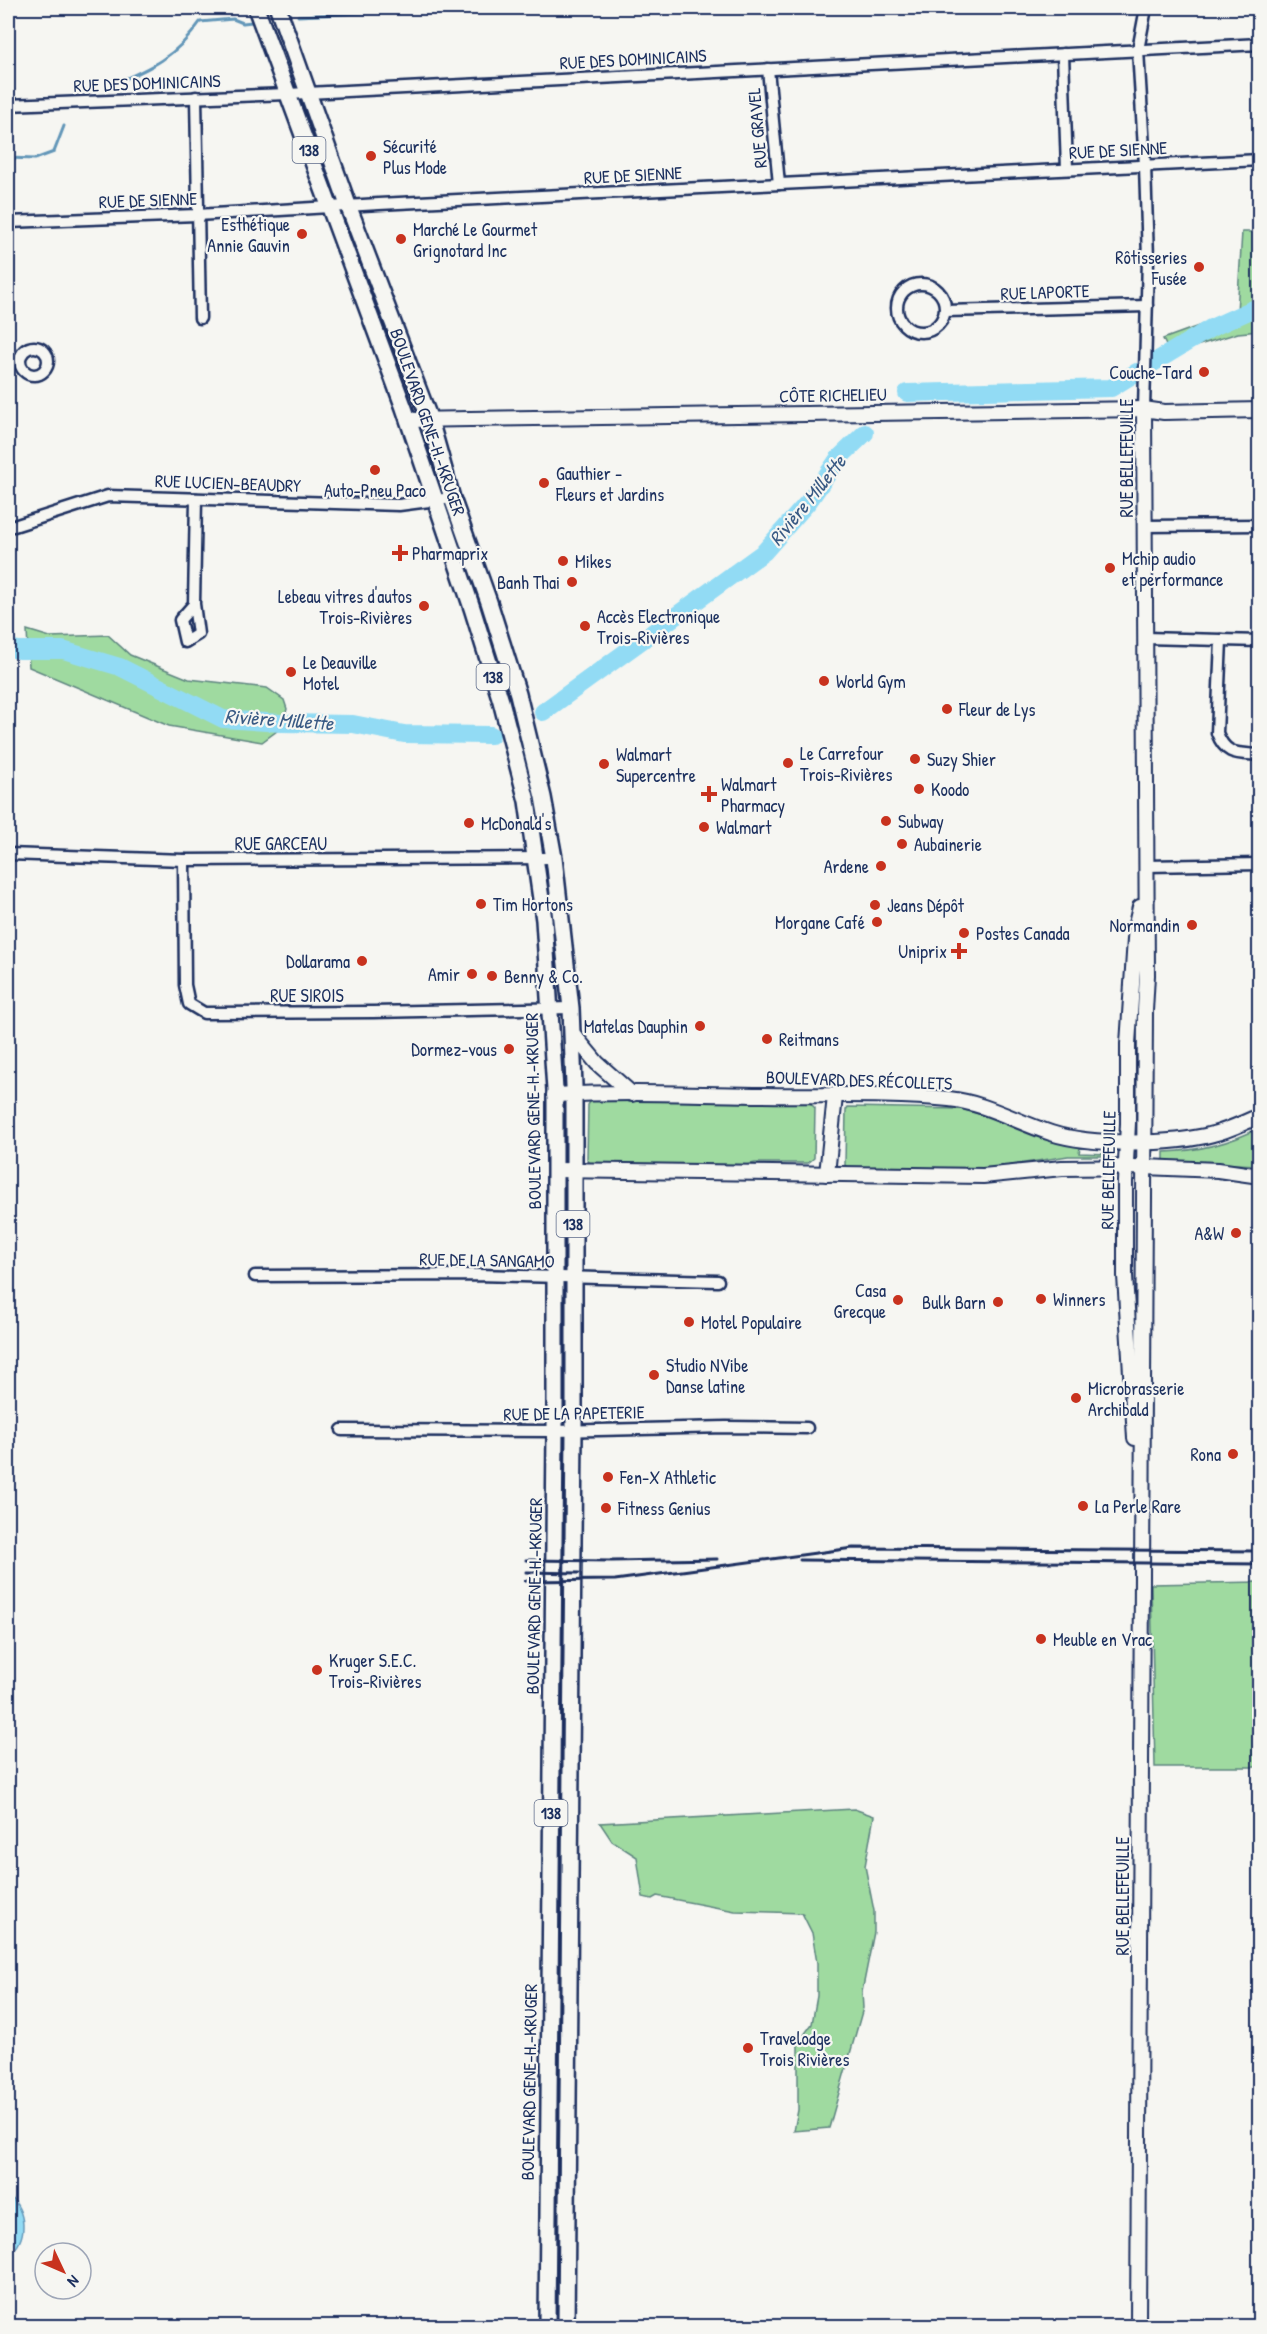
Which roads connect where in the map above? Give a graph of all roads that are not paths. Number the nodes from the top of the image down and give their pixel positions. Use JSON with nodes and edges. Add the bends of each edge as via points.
{"nodes":[{"id":1,"x":256,"y":8,"type":"edge"},
{"id":2,"x":278,"y":8,"type":"edge"},
{"id":3,"x":1146,"y":8,"type":"edge"},
{"id":4,"x":1260,"y":44,"type":"edge"},
{"id":5,"x":1138,"y":50,"type":"junction"},
{"id":6,"x":1063,"y":54,"type":"junction"},
{"id":7,"x":768,"y":69,"type":"junction"},
{"id":8,"x":308,"y":92,"type":"junction"},
{"id":9,"x":288,"y":94,"type":"junction"},
{"id":10,"x":196,"y":97,"type":"junction"},
{"id":11,"x":8,"y":105,"type":"edge"},
{"id":12,"x":1260,"y":160,"type":"edge"},
{"id":13,"x":1145,"y":165,"type":"junction"},
{"id":14,"x":1067,"y":170,"type":"junction"},
{"id":15,"x":779,"y":184,"type":"junction"},
{"id":16,"x":348,"y":205,"type":"junction"},
{"id":17,"x":330,"y":206,"type":"junction"},
{"id":18,"x":197,"y":215,"type":"junction"},
{"id":19,"x":8,"y":222,"type":"edge"},
{"id":20,"x":1147,"y":306,"type":"junction"},
{"id":21,"x":945,"y":311,"type":"junction"},
{"id":22,"x":200,"y":318,"type":"dead end"},
{"id":23,"x":8,"y":363,"type":"edge"},
{"id":24,"x":20,"y":363,"type":"dead end"},
{"id":25,"x":1144,"y":409,"type":"junction"},
{"id":26,"x":1260,"y":410,"type":"edge"},
{"id":27,"x":408,"y":420,"type":"junction"},
{"id":28,"x":430,"y":420,"type":"junction"},
{"id":29,"x":452,"y":498,"type":"junction"},
{"id":30,"x":196,"y":499,"type":"junction"},
{"id":31,"x":435,"y":500,"type":"junction"},
{"id":32,"x":1144,"y":525,"type":"junction"},
{"id":33,"x":1260,"y":525,"type":"edge"},
{"id":34,"x":8,"y":526,"type":"edge"},
{"id":35,"x":194,"y":604,"type":"dead end"},
{"id":36,"x":1145,"y":638,"type":"junction"},
{"id":37,"x":1221,"y":640,"type":"junction"},
{"id":38,"x":1260,"y":641,"type":"edge"},
{"id":39,"x":1260,"y":755,"type":"edge"},
{"id":40,"x":8,"y":854,"type":"edge"},
{"id":41,"x":536,"y":858,"type":"junction"},
{"id":42,"x":554,"y":858,"type":"junction"},
{"id":43,"x":184,"y":860,"type":"junction"},
{"id":44,"x":1260,"y":864,"type":"edge"},
{"id":45,"x":1146,"y":872,"type":"junction"},
{"id":46,"x":571,"y":1008,"type":"junction"},
{"id":47,"x":550,"y":1009,"type":"junction"},
{"id":48,"x":573,"y":1034,"type":"junction"},
{"id":49,"x":574,"y":1094,"type":"junction"},
{"id":50,"x":632,"y":1094,"type":"junction"},
{"id":51,"x":554,"y":1095,"type":"junction"},
{"id":52,"x":835,"y":1096,"type":"junction"},
{"id":53,"x":1260,"y":1116,"type":"edge"},
{"id":54,"x":1127,"y":1141,"type":"junction"},
{"id":55,"x":1144,"y":1141,"type":"junction"},
{"id":56,"x":1126,"y":1167,"type":"junction"},
{"id":57,"x":1144,"y":1167,"type":"junction"},
{"id":58,"x":555,"y":1170,"type":"junction"},
{"id":59,"x":574,"y":1171,"type":"junction"},
{"id":60,"x":827,"y":1174,"type":"junction"},
{"id":61,"x":1260,"y":1176,"type":"edge"},
{"id":62,"x":255,"y":1276,"type":"dead end"},
{"id":63,"x":554,"y":1276,"type":"junction"},
{"id":64,"x":573,"y":1278,"type":"junction"},
{"id":65,"x":718,"y":1281,"type":"dead end"},
{"id":66,"x":807,"y":1428,"type":"dead end"},
{"id":67,"x":342,"y":1430,"type":"dead end"},
{"id":68,"x":574,"y":1430,"type":"junction"},
{"id":69,"x":555,"y":1431,"type":"junction"},
{"id":70,"x":1142,"y":1466,"type":"junction"},
{"id":71,"x":547,"y":2260,"type":"junction"},
{"id":72,"x":567,"y":2260,"type":"junction"},
{"id":73,"x":547,"y":2326,"type":"edge"},
{"id":74,"x":566,"y":2326,"type":"edge"},
{"id":75,"x":1138,"y":2326,"type":"edge"}],
"edges":[{"from":1,"to":9,"type":"main road","name":"BOULEVARD GENE-H.-KRUGER","number":"138"},
{"from":2,"to":8,"type":"main road","name":"BOULEVARD GENE-H.-KRUGER","number":"138"},
{"from":3,"to":5,"type":"street","name":"RUE BELLEFEUILLE"},
{"from":4,"to":5,"type":"street","name":"RUE DES DOMINICAINS"},
{"from":5,"to":6,"type":"street","name":"RUE DES DOMINICAINS"},
{"from":5,"to":13,"type":"street","name":"RUE BELLEFEUILLE"},
{"from":6,"to":7,"type":"street","name":"RUE DES DOMINICAINS"},
{"from":6,"to":14,"type":"street"},
{"from":7,"to":8,"type":"street","name":"RUE DES DOMINICAINS"},
{"from":7,"to":15,"type":"street","name":"RUE GRAVEL"},
{"from":8,"to":9,"type":"street","name":"RUE DES DOMINICAINS"},
{"from":8,"to":16,"type":"main road","name":"BOULEVARD GENE-H.-KRUGER","number":"138"},
{"from":9,"to":10,"type":"street","name":"RUE DES DOMINICAINS"},
{"from":9,"to":17,"type":"main road","name":"BOULEVARD GENE-H.-KRUGER","number":"138"},
{"from":10,"to":11,"type":"street","name":"RUE DES DOMINICAINS"},
{"from":10,"to":18,"type":"street"},
{"from":12,"to":13,"type":"street","name":"RUE DE SIENNE"},
{"from":13,"to":14,"type":"street","name":"RUE DE SIENNE"},
{"from":13,"to":20,"type":"street","name":"RUE BELLEFEUILLE"},
{"from":14,"to":15,"type":"street","name":"RUE DE SIENNE"},
{"from":15,"to":16,"type":"street","name":"RUE DE SIENNE"},
{"from":16,"to":17,"type":"street","name":"RUE DE SIENNE"},
{"from":16,"to":28,"type":"main road","name":"BOULEVARD GENE-H.-KRUGER","number":"138"},
{"from":17,"to":18,"type":"street","name":"RUE DE SIENNE"},
{"from":17,"to":27,"type":"main road","name":"BOULEVARD GENE-H.-KRUGER","number":"138"},
{"from":18,"to":19,"type":"street","name":"RUE DE SIENNE"},
{"from":18,"to":22,"type":"street"},
{"from":20,"to":21,"type":"street","name":"RUE LAPORTE"},
{"from":20,"to":25,"type":"street","name":"RUE BELLEFEUILLE"},
{"from":21,"to":21,"type":"street","via":[[942,296],[923,284],[909,288],[899,300],[899,315],[908,327],[923,331],[938,325]]},
{"from":23,"to":24,"type":"street"},
{"from":25,"to":26,"type":"street","name":"CÔTE RICHELIEU"},
{"from":25,"to":28,"type":"street","name":"CÔTE RICHELIEU"},
{"from":25,"to":32,"type":"street","name":"RUE BELLEFEUILLE"},
{"from":27,"to":28,"type":"street","name":"CÔTE RICHELIEU"},
{"from":27,"to":31,"type":"main road","name":"BOULEVARD GENE-H.-KRUGER","number":"138"},
{"from":28,"to":29,"type":"main road","name":"BOULEVARD GENE-H.-KRUGER","number":"138"},
{"from":29,"to":31,"type":"street","name":"RUE LUCIEN-BEAUDRY"},
{"from":29,"to":42,"type":"main road","name":"BOULEVARD GENE-H.-KRUGER","number":"138","via":[[518,694]]},
{"from":30,"to":31,"type":"street","name":"RUE LUCIEN-BEAUDRY","via":[[399,505]]},
{"from":30,"to":34,"type":"street","name":"RUE LUCIEN-BEAUDRY","via":[[108,496]]},
{"from":30,"to":35,"type":"street"},
{"from":31,"to":41,"type":"main road","name":"BOULEVARD GENE-H.-KRUGER","number":"138","via":[[501,701],[527,801]]},
{"from":32,"to":33,"type":"street"},
{"from":32,"to":36,"type":"street","name":"RUE BELLEFEUILLE"},
{"from":36,"to":37,"type":"street"},
{"from":36,"to":45,"type":"street","name":"RUE BELLEFEUILLE"},
{"from":37,"to":38,"type":"street"},
{"from":37,"to":39,"type":"street","via":[[1217,733],[1222,746],[1233,753]]},
{"from":40,"to":43,"type":"street","name":"RUE GARCEAU"},
{"from":41,"to":42,"type":"street","name":"RUE GARCEAU"},
{"from":41,"to":43,"type":"street","name":"RUE GARCEAU"},
{"from":41,"to":47,"type":"main road","name":"BOULEVARD GENE-H.-KRUGER","number":"138"},
{"from":42,"to":46,"type":"main road","name":"BOULEVARD GENE-H.-KRUGER","number":"138"},
{"from":43,"to":47,"type":"street","name":"RUE SIROIS","via":[[185,985],[189,1004],[204,1013]]},
{"from":44,"to":45,"type":"street"},
{"from":45,"to":54,"type":"street","name":"RUE BELLEFEUILLE","via":[[1136,924],[1128,1044]]},
{"from":45,"to":55,"type":"street","name":"RUE BELLEFEUILLE"},
{"from":46,"to":47,"type":"street","name":"RUE SIROIS"},
{"from":46,"to":48,"type":"main road","name":"BOULEVARD GENE-H.-KRUGER","number":"138"},
{"from":47,"to":51,"type":"main road","name":"BOULEVARD GENE-H.-KRUGER","number":"138"},
{"from":48,"to":49,"type":"main road","name":"BOULEVARD GENE-H.-KRUGER","number":"138"},
{"from":48,"to":50,"type":"street","via":[[597,1064]]},
{"from":49,"to":50,"type":"street","name":"BOULEVARD DES RÉCOLLETS"},
{"from":49,"to":51,"type":"street","name":"BOULEVARD DES RÉCOLLETS"},
{"from":49,"to":59,"type":"main road","name":"BOULEVARD GENE-H.-KRUGER","number":"138"},
{"from":50,"to":52,"type":"street","name":"BOULEVARD DES RÉCOLLETS"},
{"from":51,"to":58,"type":"main road","name":"BOULEVARD GENE-H.-KRUGER","number":"138"},
{"from":52,"to":54,"type":"street","name":"BOULEVARD DES RÉCOLLETS","via":[[956,1100],[987,1107],[1062,1136]]},
{"from":52,"to":60,"type":"street"},
{"from":53,"to":55,"type":"street","name":"BOULEVARD DES RÉCOLLETS","via":[[1211,1135]]},
{"from":54,"to":55,"type":"street","name":"BOULEVARD DES RÉCOLLETS"},
{"from":54,"to":56,"type":"street","name":"RUE BELLEFEUILLE"},
{"from":55,"to":57,"type":"street","name":"RUE BELLEFEUILLE"},
{"from":56,"to":57,"type":"street"},
{"from":56,"to":60,"type":"street","via":[[1062,1168],[983,1176]]},
{"from":56,"to":70,"type":"street","name":"RUE BELLEFEUILLE","via":[[1125,1276],[1136,1454]]},
{"from":57,"to":61,"type":"street"},
{"from":57,"to":70,"type":"street","name":"RUE BELLEFEUILLE"},
{"from":58,"to":59,"type":"street"},
{"from":58,"to":63,"type":"main road","name":"BOULEVARD GENE-H.-KRUGER","number":"138"},
{"from":59,"to":60,"type":"street"},
{"from":59,"to":64,"type":"main road","name":"BOULEVARD GENE-H.-KRUGER","number":"138"},
{"from":62,"to":63,"type":"street","name":"RUE DE LA SANGAMO"},
{"from":63,"to":64,"type":"street","name":"RUE DE LA SANGAMO"},
{"from":63,"to":69,"type":"main road","name":"BOULEVARD GENE-H.-KRUGER","number":"138"},
{"from":64,"to":65,"type":"street","name":"RUE DE LA SANGAMO"},
{"from":64,"to":68,"type":"main road","name":"BOULEVARD GENE-H.-KRUGER","number":"138"},
{"from":66,"to":68,"type":"street","name":"RUE DE LA PAPETERIE"},
{"from":67,"to":69,"type":"street","name":"RUE DE LA PAPETERIE"},
{"from":68,"to":69,"type":"street","name":"RUE DE LA PAPETERIE"},
{"from":68,"to":72,"type":"main road","name":"BOULEVARD GENE-H.-KRUGER","number":"138"},
{"from":69,"to":71,"type":"main road","name":"BOULEVARD GENE-H.-KRUGER","number":"138"},
{"from":70,"to":75,"type":"street","name":"RUE BELLEFEUILLE"},
{"from":71,"to":72,"type":"street"},
{"from":71,"to":73,"type":"main road","name":"BOULEVARD GENE-H.-KRUGER","number":"138"},
{"from":72,"to":74,"type":"main road","name":"BOULEVARD GENE-H.-KRUGER","number":"138"}]}
